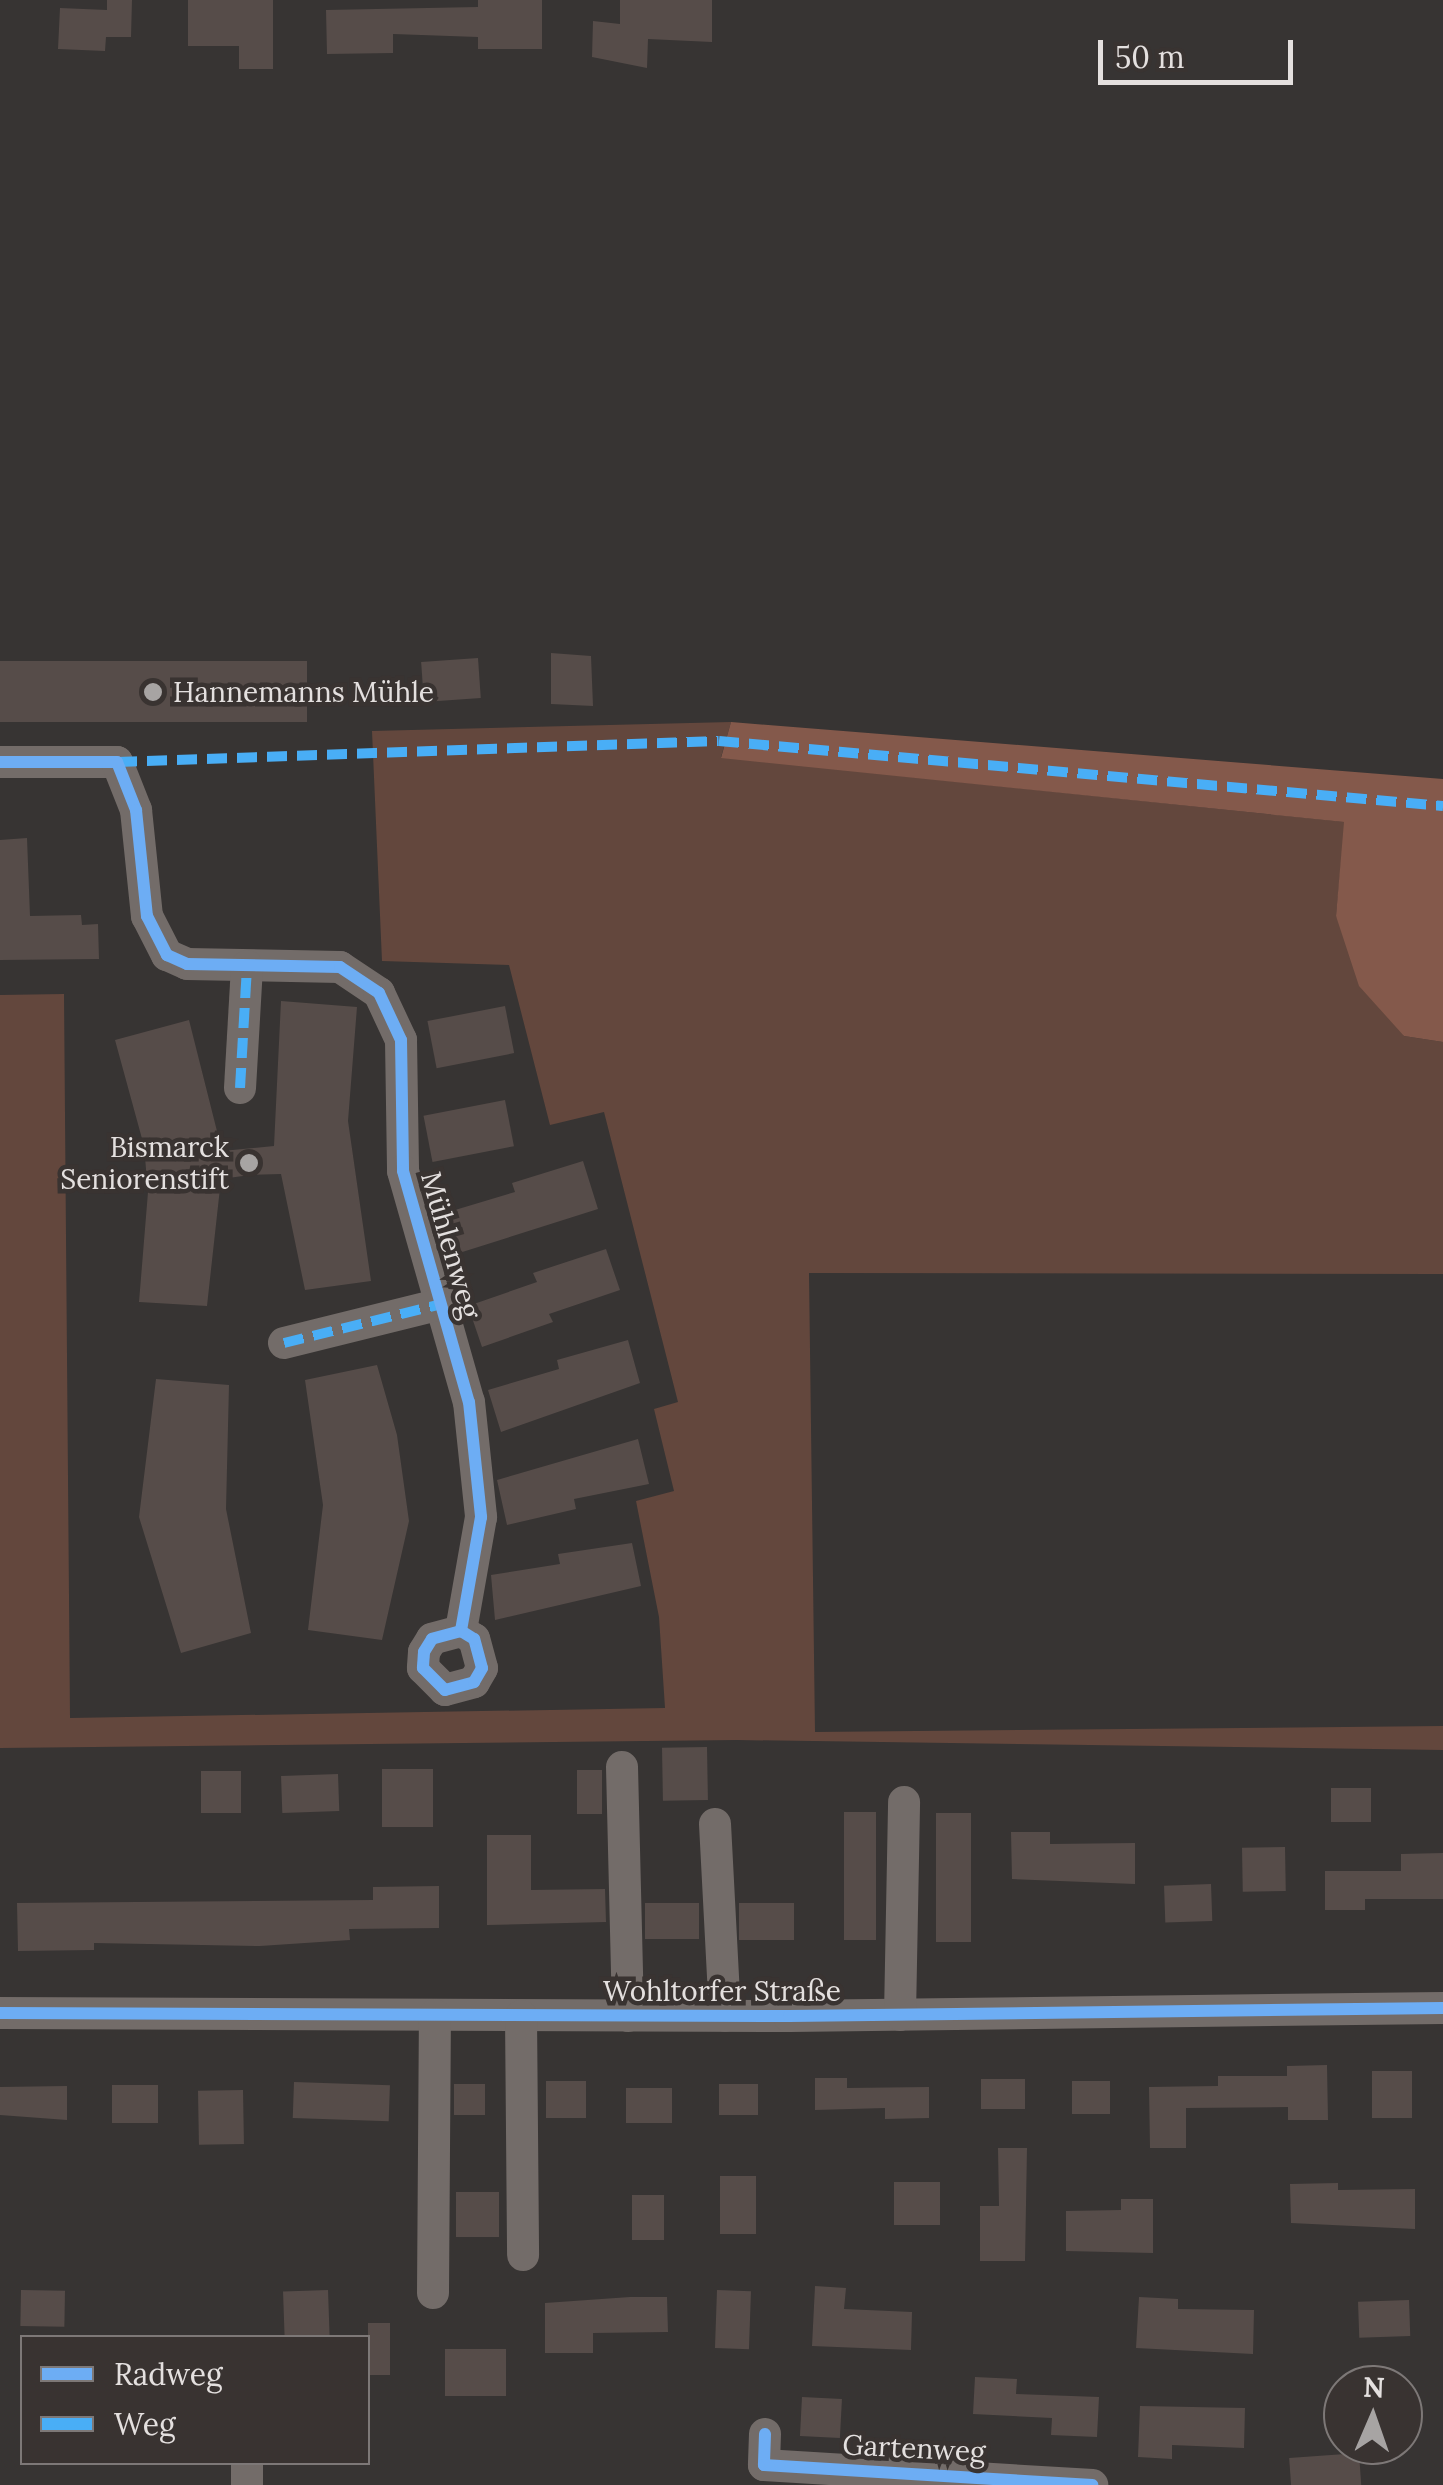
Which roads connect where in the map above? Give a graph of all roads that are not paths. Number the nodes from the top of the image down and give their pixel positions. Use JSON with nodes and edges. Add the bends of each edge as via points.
{"nodes":[{"id":1,"x":0,"y":762,"type":"edge"},
{"id":2,"x":247,"y":966,"type":"junction"},
{"id":3,"x":240,"y":1088,"type":"dead end"},
{"id":4,"x":442,"y":1304,"type":"junction"},
{"id":5,"x":284,"y":1343,"type":"dead end"},
{"id":6,"x":461,"y":1631,"type":"dead end"},
{"id":7,"x":622,"y":1767,"type":"dead end"},
{"id":8,"x":904,"y":1802,"type":"dead end"},
{"id":9,"x":715,"y":1824,"type":"dead end"},
{"id":10,"x":1443,"y":2008,"type":"edge"},
{"id":11,"x":0,"y":2013,"type":"edge"},
{"id":12,"x":435,"y":2015,"type":"junction"},
{"id":13,"x":900,"y":2015,"type":"junction"},
{"id":14,"x":521,"y":2016,"type":"junction"},
{"id":15,"x":628,"y":2016,"type":"junction"},
{"id":16,"x":724,"y":2016,"type":"junction"},
{"id":17,"x":522,"y":2255,"type":"dead end"},
{"id":18,"x":433,"y":2293,"type":"dead end"},
{"id":19,"x":765,"y":2434,"type":"dead end"},
{"id":20,"x":1092,"y":2485,"type":"edge"}],
"edges":[{"from":1,"to":2,"type":"street","name":"Mühlenweg","via":[[117,762],[136,810],[147,916],[167,955],[187,964]]},
{"from":2,"to":3,"type":"street"},
{"from":2,"to":4,"type":"street","name":"Mühlenweg","via":[[340,967],[378,993],[400,1040],[403,1170]]},
{"from":4,"to":5,"type":"street","name":"Mühlenweg"},
{"from":4,"to":6,"type":"street","name":"Mühlenweg","via":[[468,1402],[481,1516]]},
{"from":7,"to":15,"type":"street"},
{"from":8,"to":13,"type":"street"},
{"from":9,"to":16,"type":"street"},
{"from":10,"to":13,"type":"street","name":"Wohltorfer Straße"},
{"from":11,"to":12,"type":"street","name":"Wohltorfer Straße"},
{"from":12,"to":14,"type":"street","name":"Wohltorfer Straße"},
{"from":12,"to":18,"type":"street"},
{"from":13,"to":16,"type":"street","name":"Wohltorfer Straße"},
{"from":14,"to":15,"type":"street","name":"Wohltorfer Straße"},
{"from":14,"to":17,"type":"street"},
{"from":15,"to":16,"type":"street","name":"Wohltorfer Straße"},
{"from":19,"to":20,"type":"street","name":"Gartenweg","via":[[764,2465]]}]}
